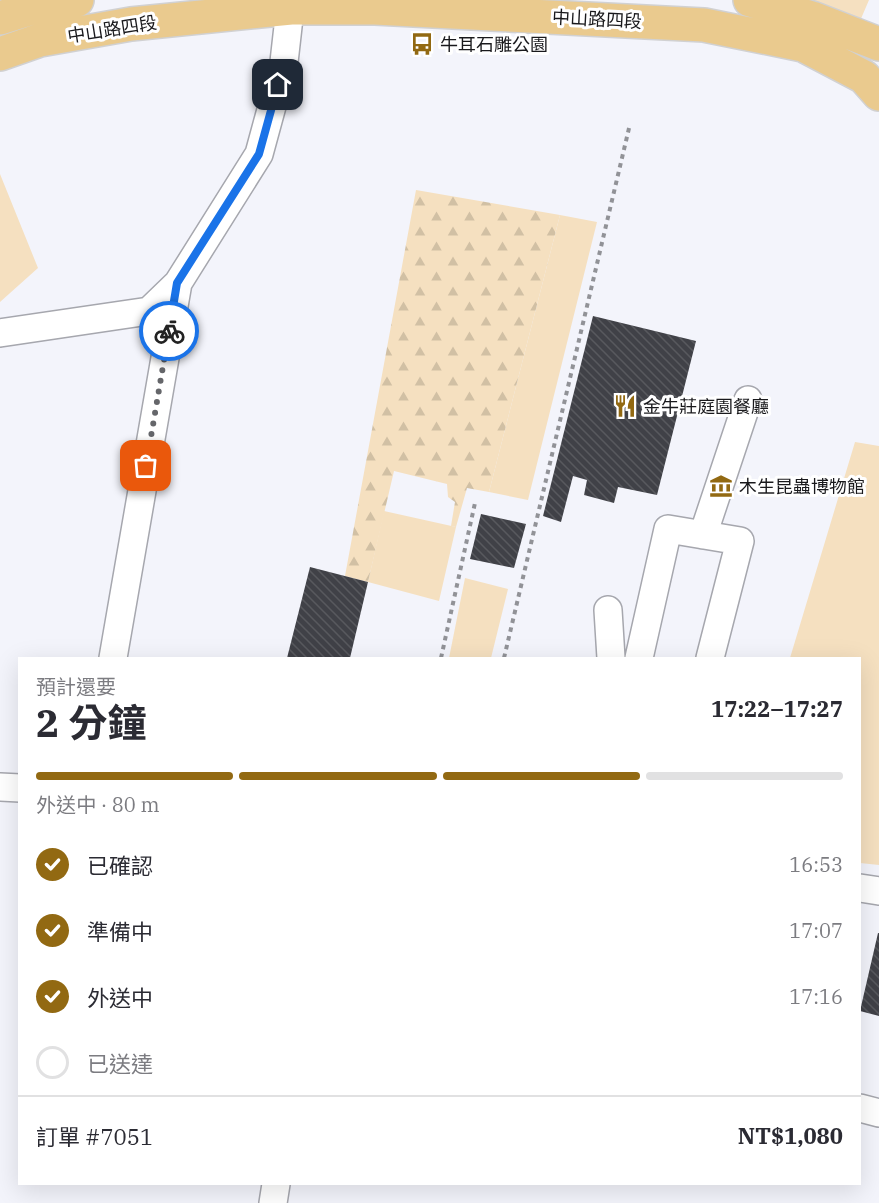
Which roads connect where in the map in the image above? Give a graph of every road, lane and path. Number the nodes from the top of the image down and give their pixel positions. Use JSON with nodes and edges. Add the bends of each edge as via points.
{"nodes":[{"id":1,"x":77,"y":0,"type":"edge"},
{"id":2,"x":750,"y":0,"type":"edge"},
{"id":3,"x":291,"y":4,"type":"edge"},
{"id":4,"x":0,"y":18,"type":"edge"},
{"id":5,"x":879,"y":44,"type":"edge"},
{"id":6,"x":0,"y":54,"type":"edge"},
{"id":7,"x":874,"y":76,"type":"edge"},
{"id":8,"x":630,"y":124,"type":"dead end"},
{"id":9,"x":177,"y":283,"type":"junction"},
{"id":10,"x":0,"y":333,"type":"edge"},
{"id":11,"x":748,"y":400,"type":"dead end"},
{"id":12,"x":475,"y":503,"type":"dead end"},
{"id":13,"x":703,"y":535,"type":"junction"},
{"id":14,"x":608,"y":610,"type":"dead end"},
{"id":15,"x":113,"y":657,"type":"edge"},
{"id":16,"x":441,"y":657,"type":"edge"},
{"id":17,"x":504,"y":657,"type":"edge"},
{"id":18,"x":611,"y":657,"type":"edge"},
{"id":19,"x":639,"y":657,"type":"edge"},
{"id":20,"x":710,"y":657,"type":"edge"},
{"id":21,"x":0,"y":787,"type":"edge"},
{"id":22,"x":18,"y":788,"type":"edge"},
{"id":23,"x":861,"y":888,"type":"edge"},
{"id":24,"x":879,"y":891,"type":"edge"},
{"id":25,"x":861,"y":1108,"type":"edge"},
{"id":26,"x":879,"y":1113,"type":"edge"},
{"id":27,"x":276,"y":1185,"type":"edge"},
{"id":28,"x":273,"y":1203,"type":"edge"}],
"edges":[{"from":1,"to":4,"type":"main road","name":"中山路四段"},
{"from":2,"to":5,"type":"main road"},
{"from":3,"to":6,"type":"main road","name":"中山路四段","via":[[131,24],[40,40]]},
{"from":3,"to":7,"type":"main road","name":"中山路四段","via":[[704,25],[803,45]]},
{"from":3,"to":9,"type":"street","via":[[284,62],[259,154]]},
{"from":8,"to":17,"type":"path"},
{"from":9,"to":10,"type":"street","via":[[149,311]]},
{"from":9,"to":15,"type":"street","via":[[126,628]]},
{"from":11,"to":13,"type":"street"},
{"from":12,"to":16,"type":"path"},
{"from":13,"to":19,"type":"street","via":[[668,529]]},
{"from":13,"to":20,"type":"street","via":[[740,541]]},
{"from":14,"to":18,"type":"street"},
{"from":21,"to":22,"type":"street"},
{"from":23,"to":24,"type":"street"},
{"from":25,"to":26,"type":"street"},
{"from":27,"to":28,"type":"street"}]}
